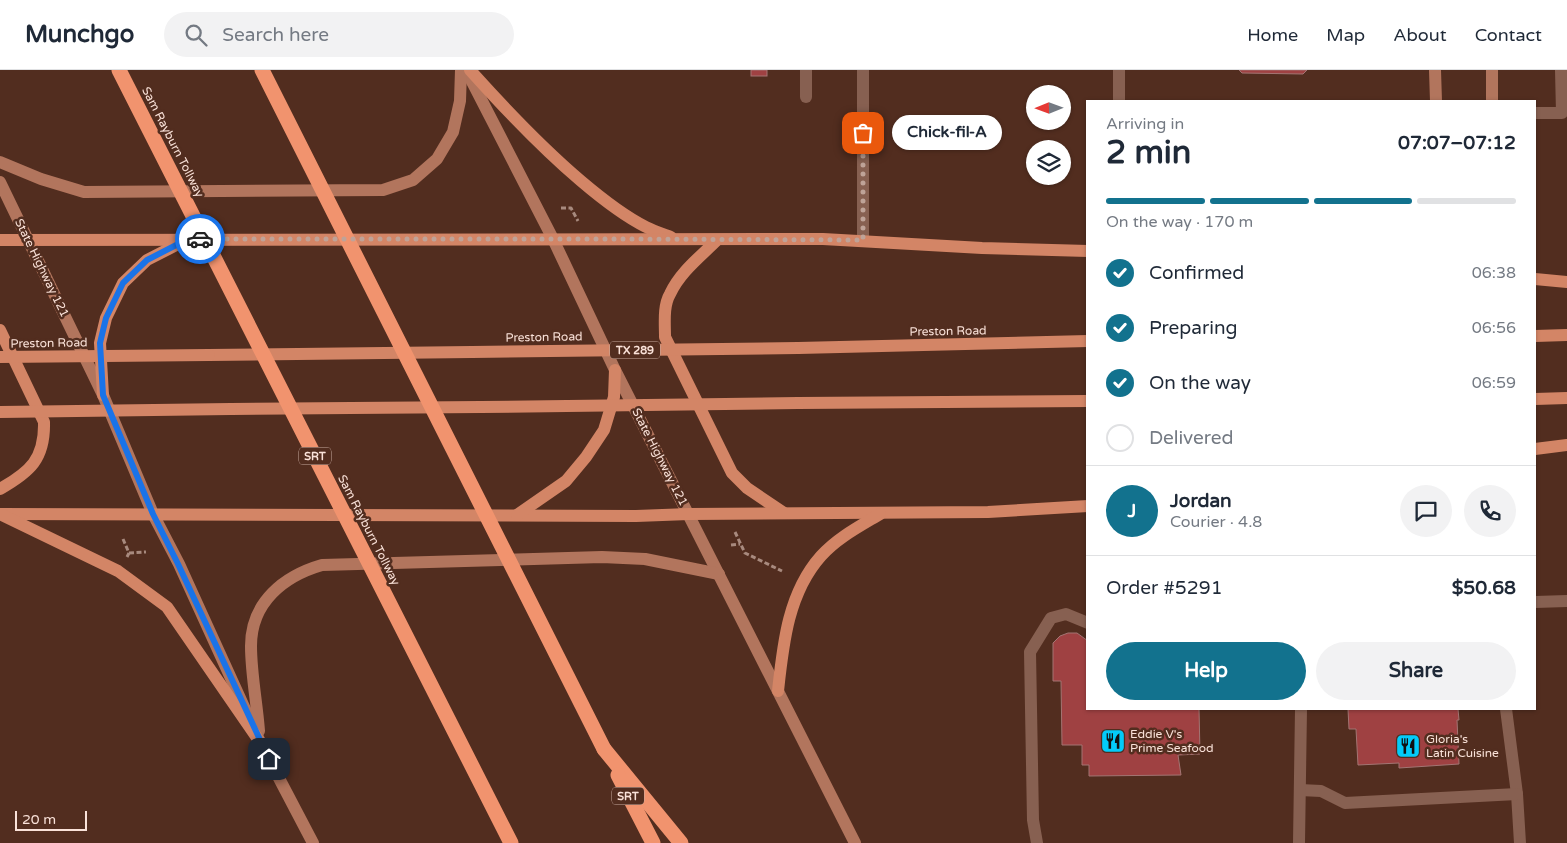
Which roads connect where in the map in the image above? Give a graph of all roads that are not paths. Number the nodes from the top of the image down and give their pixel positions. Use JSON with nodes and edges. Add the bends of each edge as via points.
{"nodes":[{"id":1,"x":119,"y":70,"type":"edge"},
{"id":2,"x":262,"y":70,"type":"edge"},
{"id":3,"x":461,"y":70,"type":"edge"},
{"id":4,"x":468,"y":70,"type":"edge"},
{"id":5,"x":806,"y":70,"type":"edge"},
{"id":6,"x":862,"y":70,"type":"edge"},
{"id":7,"x":1119,"y":70,"type":"edge"},
{"id":8,"x":1436,"y":70,"type":"edge"},
{"id":9,"x":1492,"y":70,"type":"edge"},
{"id":10,"x":1561,"y":70,"type":"edge"},
{"id":11,"x":806,"y":97,"type":"dead end"},
{"id":12,"x":1119,"y":100,"type":"edge"},
{"id":13,"x":1436,"y":100,"type":"edge"},
{"id":14,"x":1492,"y":100,"type":"edge"},
{"id":15,"x":1536,"y":113,"type":"edge"},
{"id":16,"x":0,"y":162,"type":"edge"},
{"id":17,"x":0,"y":182,"type":"edge"},
{"id":18,"x":28,"y":239,"type":"junction"},
{"id":19,"x":188,"y":239,"type":"junction"},
{"id":20,"x":552,"y":239,"type":"junction"},
{"id":21,"x":0,"y":240,"type":"edge"},
{"id":22,"x":681,"y":240,"type":"junction"},
{"id":23,"x":717,"y":240,"type":"junction"},
{"id":24,"x":863,"y":240,"type":"junction"},
{"id":25,"x":1086,"y":250,"type":"edge"},
{"id":26,"x":1536,"y":279,"type":"edge"},
{"id":27,"x":1567,"y":282,"type":"edge"},
{"id":28,"x":0,"y":330,"type":"edge"},
{"id":29,"x":1567,"y":335,"type":"edge"},
{"id":30,"x":1536,"y":336,"type":"edge"},
{"id":31,"x":1086,"y":341,"type":"edge"},
{"id":32,"x":0,"y":357,"type":"edge"},
{"id":33,"x":615,"y":370,"type":"junction"},
{"id":34,"x":103,"y":395,"type":"junction"},
{"id":35,"x":1567,"y":398,"type":"edge"},
{"id":36,"x":1536,"y":399,"type":"edge"},
{"id":37,"x":1086,"y":401,"type":"edge"},
{"id":38,"x":0,"y":412,"type":"edge"},
{"id":39,"x":1567,"y":445,"type":"edge"},
{"id":40,"x":1536,"y":449,"type":"edge"},
{"id":41,"x":0,"y":489,"type":"edge"},
{"id":42,"x":1086,"y":506,"type":"edge"},
{"id":43,"x":784,"y":513,"type":"junction"},
{"id":44,"x":881,"y":513,"type":"junction"},
{"id":45,"x":0,"y":514,"type":"edge"},
{"id":46,"x":153,"y":514,"type":"junction"},
{"id":47,"x":689,"y":514,"type":"junction"},
{"id":48,"x":516,"y":515,"type":"junction"},
{"id":49,"x":719,"y":574,"type":"junction"},
{"id":50,"x":1567,"y":601,"type":"edge"},
{"id":51,"x":1536,"y":602,"type":"edge"},
{"id":52,"x":1086,"y":622,"type":"edge"},
{"id":53,"x":778,"y":691,"type":"junction"},
{"id":54,"x":1301,"y":710,"type":"edge"},
{"id":55,"x":1506,"y":710,"type":"edge"},
{"id":56,"x":260,"y":742,"type":"junction"},
{"id":57,"x":604,"y":749,"type":"junction"},
{"id":58,"x":1300,"y":790,"type":"junction"},
{"id":59,"x":1517,"y":794,"type":"junction"},
{"id":60,"x":313,"y":843,"type":"edge"},
{"id":61,"x":511,"y":843,"type":"edge"},
{"id":62,"x":653,"y":843,"type":"edge"},
{"id":63,"x":681,"y":843,"type":"edge"},
{"id":64,"x":855,"y":843,"type":"edge"},
{"id":65,"x":1036,"y":843,"type":"edge"},
{"id":66,"x":1299,"y":843,"type":"edge"},
{"id":67,"x":1520,"y":843,"type":"edge"}],
"edges":[{"from":1,"to":61,"type":"highway","name":"Sam Rayburn Tollway","number":"SRT","bridge":true},
{"from":2,"to":57,"type":"highway","number":"SRT","bridge":true},
{"from":3,"to":16,"type":"main road","via":[[460,101],[453,132],[437,159],[412,180],[383,190],[84,192],[40,179]]},
{"from":4,"to":20,"type":"main road","name":"State Highway 121"},
{"from":4,"to":22,"type":"main road","via":[[547,152],[596,194],[647,228]]},
{"from":5,"to":11,"type":"lane"},
{"from":6,"to":24,"type":"lane"},
{"from":7,"to":12,"type":"lane"},
{"from":8,"to":13,"type":"main road"},
{"from":9,"to":14,"type":"main road"},
{"from":10,"to":15,"type":"lane","via":[[1562,113]]},
{"from":17,"to":18,"type":"main road","name":"State Highway 121"},
{"from":18,"to":19,"type":"main road"},
{"from":18,"to":21,"type":"main road"},
{"from":18,"to":34,"type":"main road","name":"State Highway 121"},
{"from":19,"to":20,"type":"main road"},
{"from":19,"to":34,"type":"main road","via":[[147,260],[123,283],[106,318],[100,343]]},
{"from":20,"to":22,"type":"main road"},
{"from":20,"to":33,"type":"main road","name":"State Highway 121"},
{"from":22,"to":23,"type":"main road"},
{"from":23,"to":24,"type":"main road"},
{"from":23,"to":43,"type":"main road","via":[[685,272],[669,294],[664,316],[665,337],[732,473],[747,488]]},
{"from":24,"to":25,"type":"main road","via":[[982,248]]},
{"from":26,"to":27,"type":"main road"},
{"from":28,"to":41,"type":"main road","via":[[44,422],[44,432],[35,461],[20,478]]},
{"from":29,"to":30,"type":"main road"},
{"from":31,"to":32,"type":"main road","name":"Preston Road","number":"TX 289","bridge":true,"via":[[798,348]]},
{"from":33,"to":47,"type":"main road","name":"State Highway 121"},
{"from":33,"to":48,"type":"main road","via":[[614,397],[604,430],[586,458],[566,481]]},
{"from":34,"to":46,"type":"main road","name":"State Highway 121"},
{"from":35,"to":36,"type":"main road"},
{"from":37,"to":38,"type":"main road","bridge":true},
{"from":39,"to":40,"type":"main road"},
{"from":42,"to":44,"type":"main road","via":[[988,512]]},
{"from":43,"to":44,"type":"main road"},
{"from":43,"to":47,"type":"main road"},
{"from":44,"to":53,"type":"main road","via":[[821,556],[804,582],[790,614]]},
{"from":45,"to":46,"type":"main road"},
{"from":45,"to":56,"type":"main road","via":[[118,571],[167,607]]},
{"from":46,"to":48,"type":"main road"},
{"from":46,"to":56,"type":"main road","name":"State Highway 121"},
{"from":47,"to":48,"type":"main road"},
{"from":47,"to":49,"type":"main road","name":"State Highway 121"},
{"from":49,"to":53,"type":"main road","name":"State Highway 121"},
{"from":49,"to":56,"type":"main road","via":[[645,559],[602,558],[322,565],[305,570],[276,590],[256,620],[251,645]]},
{"from":50,"to":51,"type":"lane"},
{"from":52,"to":65,"type":"lane","via":[[1066,614],[1052,618],[1030,652]]},
{"from":53,"to":64,"type":"main road","name":"State Highway 121"},
{"from":54,"to":58,"type":"lane"},
{"from":55,"to":59,"type":"lane"},
{"from":56,"to":60,"type":"main road","name":"State Highway 121"},
{"from":57,"to":62,"type":"highway","number":"SRT"},
{"from":57,"to":63,"type":"highway"},
{"from":58,"to":59,"type":"lane","via":[[1321,791],[1345,802]]},
{"from":58,"to":66,"type":"lane"},
{"from":59,"to":67,"type":"lane"}]}
